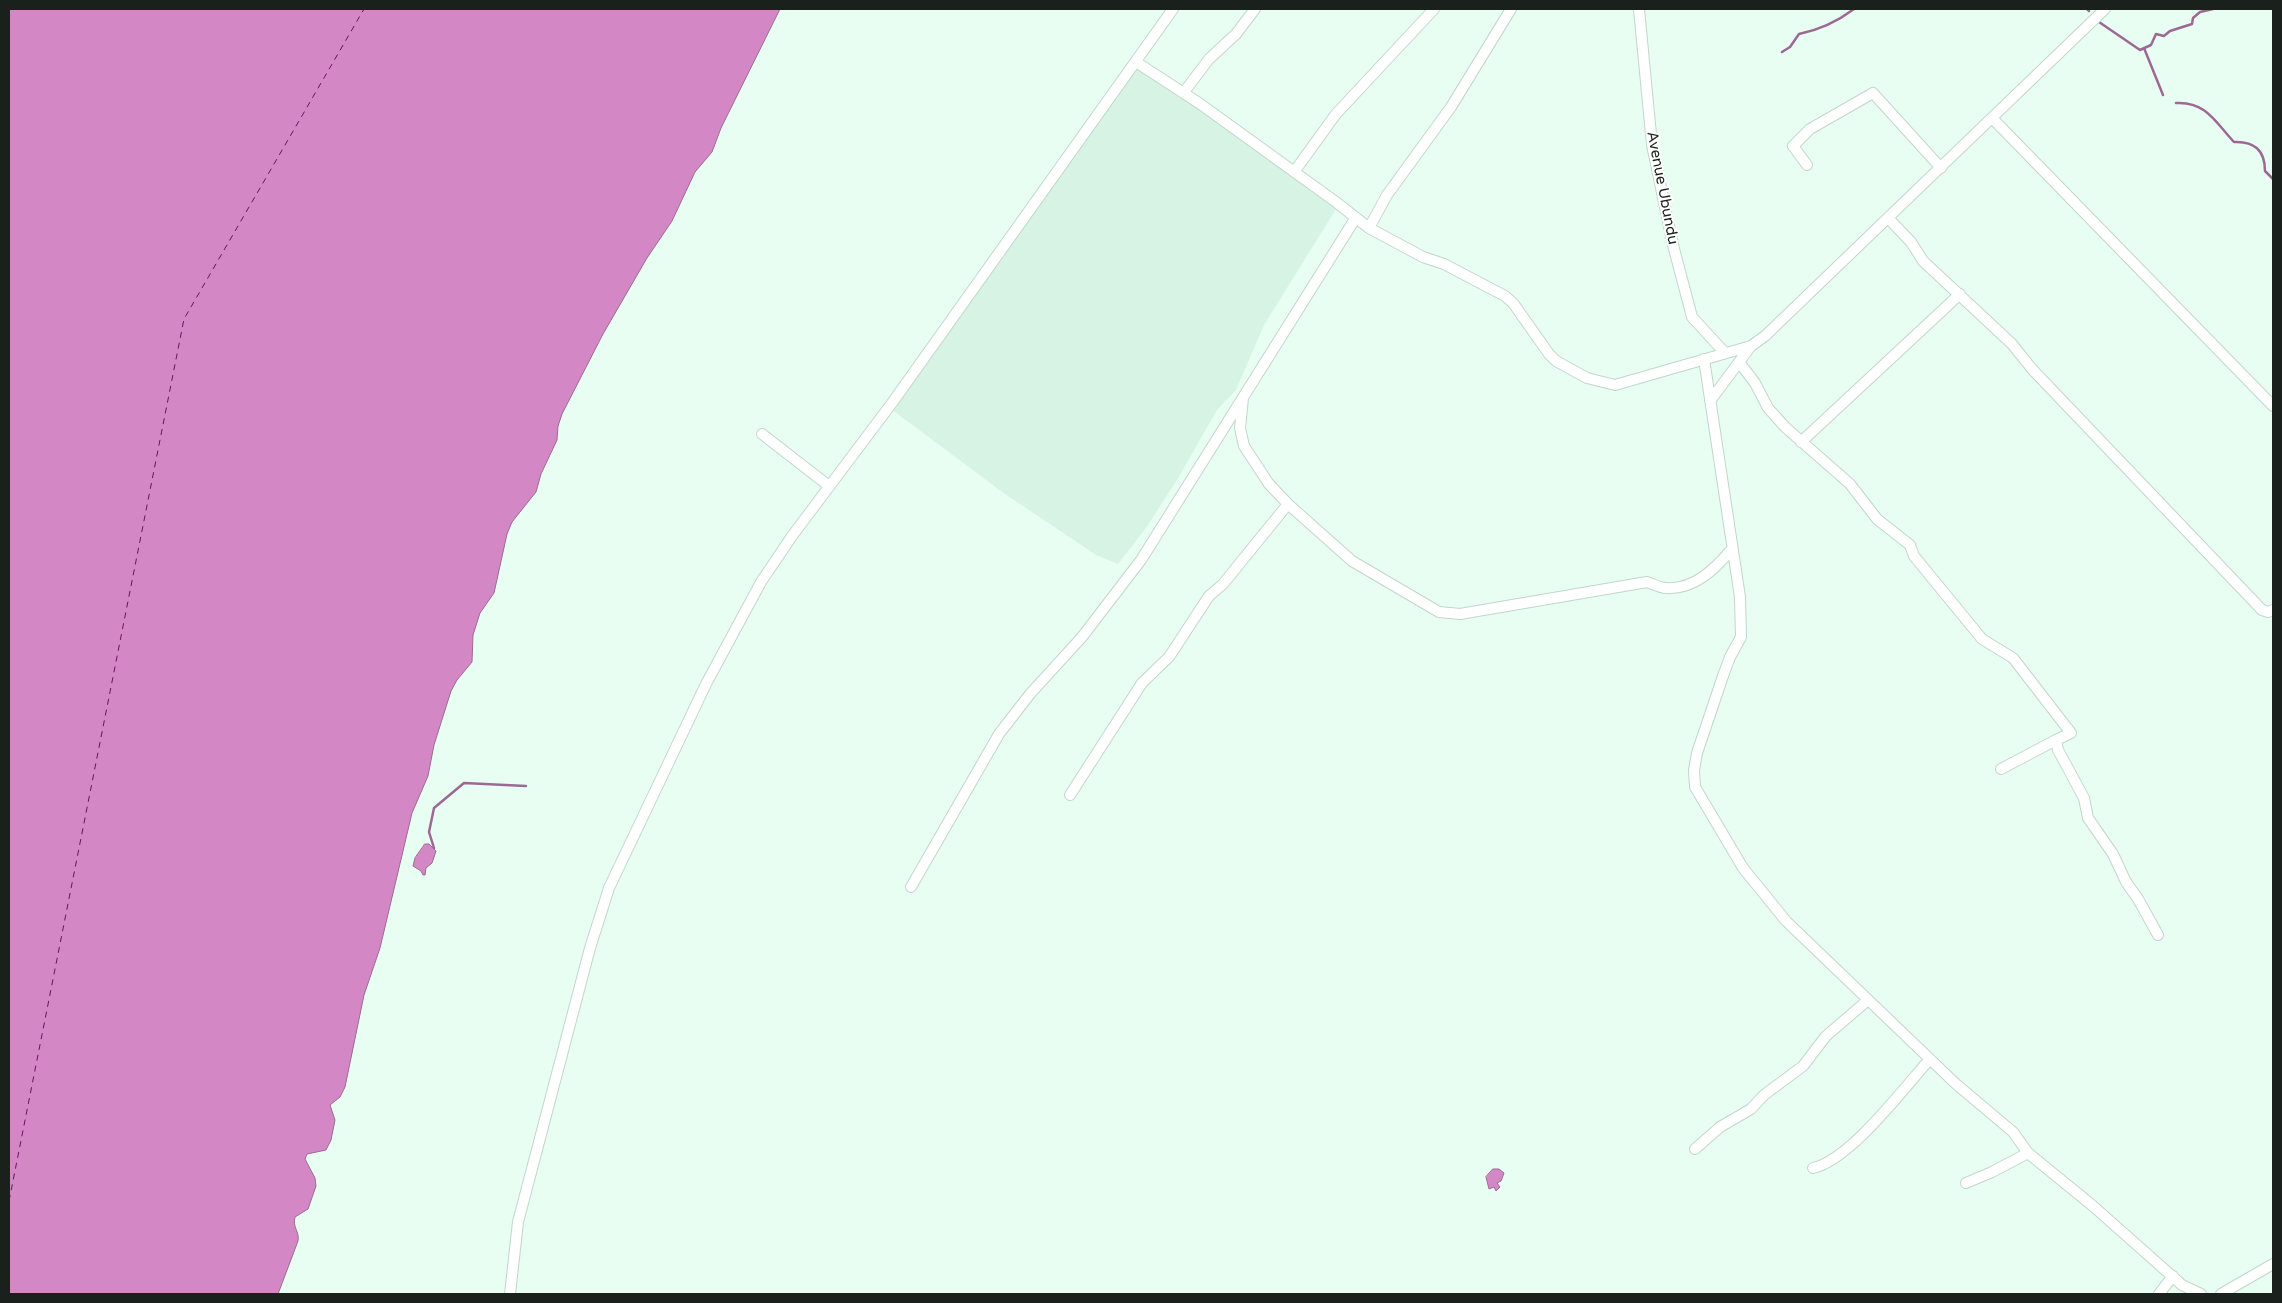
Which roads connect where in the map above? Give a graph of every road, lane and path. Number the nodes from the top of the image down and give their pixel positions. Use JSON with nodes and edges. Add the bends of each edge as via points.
{"nodes":[{"id":1,"x":1173,"y":9,"type":"edge"},
{"id":2,"x":1255,"y":9,"type":"edge"},
{"id":3,"x":1434,"y":9,"type":"edge"},
{"id":4,"x":1512,"y":9,"type":"edge"},
{"id":5,"x":1640,"y":9,"type":"edge"},
{"id":6,"x":2105,"y":9,"type":"edge"},
{"id":7,"x":1136,"y":62,"type":"junction"},
{"id":8,"x":1184,"y":92,"type":"junction"},
{"id":9,"x":1992,"y":118,"type":"junction"},
{"id":10,"x":1807,"y":165,"type":"dead end"},
{"id":11,"x":1940,"y":168,"type":"junction"},
{"id":12,"x":1294,"y":172,"type":"junction"},
{"id":13,"x":1888,"y":218,"type":"junction"},
{"id":14,"x":1355,"y":219,"type":"junction"},
{"id":15,"x":1369,"y":228,"type":"junction"},
{"id":16,"x":1960,"y":294,"type":"junction"},
{"id":17,"x":1751,"y":346,"type":"junction"},
{"id":18,"x":1725,"y":353,"type":"junction"},
{"id":19,"x":1704,"y":359,"type":"junction"},
{"id":20,"x":1740,"y":362,"type":"junction"},
{"id":21,"x":1243,"y":396,"type":"junction"},
{"id":22,"x":1710,"y":401,"type":"junction"},
{"id":23,"x":2273,"y":406,"type":"edge"},
{"id":24,"x":762,"y":434,"type":"dead end"},
{"id":25,"x":1801,"y":442,"type":"junction"},
{"id":26,"x":829,"y":486,"type":"junction"},
{"id":27,"x":1288,"y":504,"type":"junction"},
{"id":28,"x":1732,"y":549,"type":"junction"},
{"id":29,"x":2273,"y":610,"type":"edge"},
{"id":30,"x":2056,"y":740,"type":"junction"},
{"id":31,"x":2001,"y":769,"type":"dead end"},
{"id":32,"x":1070,"y":795,"type":"dead end"},
{"id":33,"x":911,"y":887,"type":"dead end"},
{"id":34,"x":2158,"y":935,"type":"dead end"},
{"id":35,"x":1868,"y":1000,"type":"junction"},
{"id":36,"x":1930,"y":1059,"type":"junction"},
{"id":37,"x":1695,"y":1149,"type":"dead end"},
{"id":38,"x":2028,"y":1153,"type":"junction"},
{"id":39,"x":1814,"y":1168,"type":"dead end"},
{"id":40,"x":1966,"y":1183,"type":"dead end"},
{"id":41,"x":2273,"y":1264,"type":"edge"},
{"id":42,"x":2173,"y":1276,"type":"junction"},
{"id":43,"x":510,"y":1294,"type":"edge"},
{"id":44,"x":2159,"y":1294,"type":"edge"},
{"id":45,"x":2200,"y":1294,"type":"edge"},
{"id":46,"x":2222,"y":1294,"type":"edge"}],
"edges":[{"from":1,"to":7,"type":"street"},
{"from":2,"to":8,"type":"street"},
{"from":3,"to":12,"type":"street","via":[[1336,114]]},
{"from":4,"to":15,"type":"street","via":[[1451,107],[1387,195]]},
{"from":5,"to":18,"type":"street","name":"Avenue Ubundu","via":[[1652,145],[1673,246],[1692,317]]},
{"from":6,"to":9,"type":"street"},
{"from":7,"to":8,"type":"street"},
{"from":7,"to":26,"type":"street"},
{"from":8,"to":12,"type":"street"},
{"from":9,"to":11,"type":"street"},
{"from":9,"to":23,"type":"street"},
{"from":10,"to":11,"type":"street","via":[[1793,146],[1810,129],[1873,93]]},
{"from":11,"to":13,"type":"street"},
{"from":12,"to":14,"type":"street"},
{"from":13,"to":16,"type":"street","via":[[1923,261]]},
{"from":13,"to":17,"type":"street"},
{"from":14,"to":15,"type":"street"},
{"from":14,"to":21,"type":"street"},
{"from":15,"to":19,"type":"street","via":[[1422,258],[1463,272],[1505,296],[1549,354],[1566,368],[1587,378],[1615,384]]},
{"from":16,"to":25,"type":"street"},
{"from":16,"to":29,"type":"street","via":[[2012,344],[2032,369],[2262,610]]},
{"from":17,"to":18,"type":"street"},
{"from":17,"to":20,"type":"street"},
{"from":18,"to":19,"type":"street"},
{"from":19,"to":22,"type":"street"},
{"from":20,"to":22,"type":"street"},
{"from":20,"to":25,"type":"street","via":[[1768,408]]},
{"from":21,"to":27,"type":"street","via":[[1240,428],[1244,446],[1269,484]]},
{"from":21,"to":33,"type":"street","via":[[1118,592],[1024,701],[1000,734]]},
{"from":22,"to":28,"type":"street"},
{"from":24,"to":26,"type":"street"},
{"from":25,"to":30,"type":"street","via":[[1850,484],[1877,519],[1910,545],[1914,556],[1982,639],[2013,658],[2071,733]]},
{"from":26,"to":43,"type":"street","via":[[761,582],[706,684],[609,888],[590,948],[518,1222]]},
{"from":27,"to":28,"type":"street","via":[[1352,561],[1440,612],[1460,614],[1647,582],[1665,588],[1688,585],[1714,570]]},
{"from":27,"to":32,"type":"street","via":[[1223,584],[1209,596],[1169,657],[1142,683]]},
{"from":28,"to":35,"type":"street","via":[[1740,597],[1741,637],[1730,658],[1697,753],[1695,787],[1743,868],[1772,905]]},
{"from":30,"to":31,"type":"street"},
{"from":30,"to":34,"type":"street","via":[[2058,750],[2084,798],[2088,818],[2113,854]]},
{"from":35,"to":36,"type":"street"},
{"from":35,"to":37,"type":"street","via":[[1826,1036],[1802,1066],[1751,1109],[1720,1127]]},
{"from":36,"to":38,"type":"street","via":[[2013,1132]]},
{"from":36,"to":39,"type":"street","via":[[1857,1140],[1838,1156]]},
{"from":38,"to":40,"type":"street"},
{"from":38,"to":42,"type":"street"},
{"from":41,"to":46,"type":"street"},
{"from":42,"to":44,"type":"street"},
{"from":42,"to":45,"type":"street"}]}
